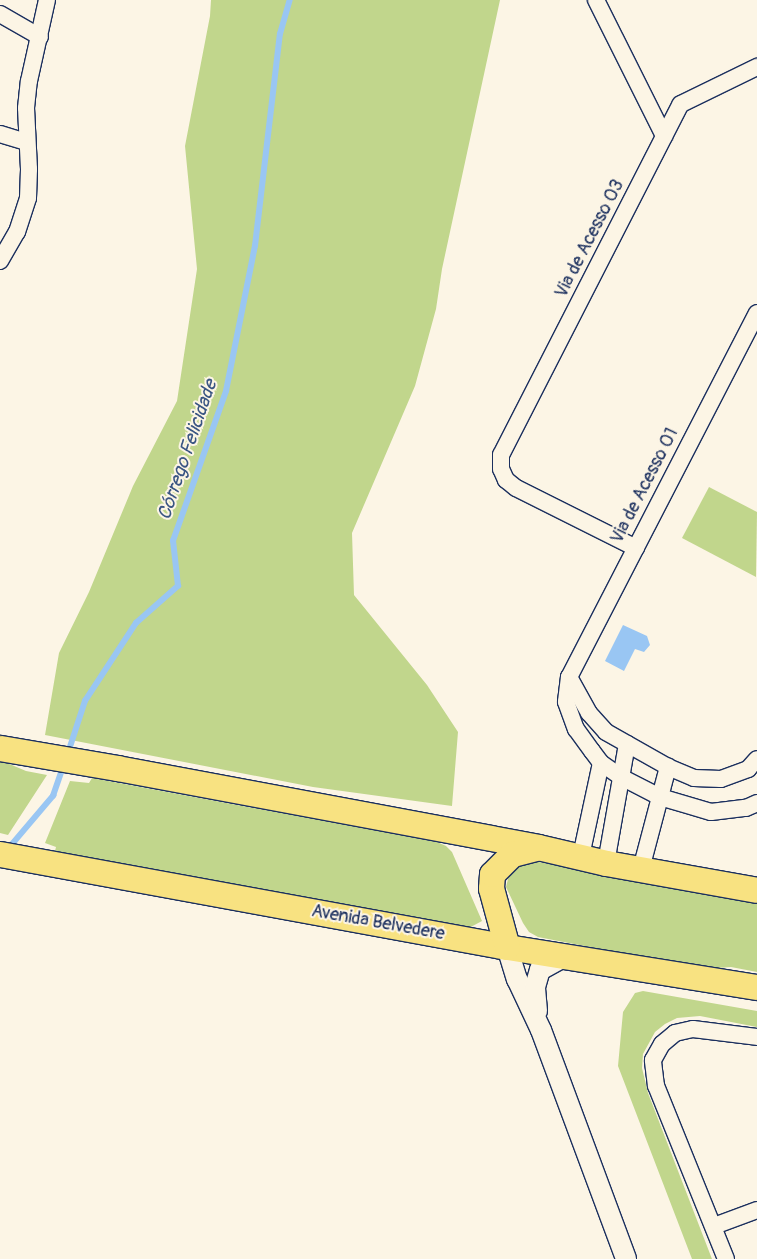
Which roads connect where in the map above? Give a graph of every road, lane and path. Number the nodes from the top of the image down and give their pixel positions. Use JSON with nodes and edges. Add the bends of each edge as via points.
{"nodes":[{"id":1,"x":47,"y":0,"type":"edge"},
{"id":2,"x":596,"y":0,"type":"edge"},
{"id":3,"x":0,"y":14,"type":"edge"},
{"id":4,"x":40,"y":37,"type":"junction"},
{"id":5,"x":757,"y":67,"type":"edge"},
{"id":6,"x":0,"y":134,"type":"edge"},
{"id":7,"x":664,"y":136,"type":"junction"},
{"id":8,"x":26,"y":142,"type":"junction"},
{"id":9,"x":0,"y":261,"type":"edge"},
{"id":10,"x":757,"y":313,"type":"edge"},
{"id":11,"x":636,"y":548,"type":"junction"},
{"id":12,"x":569,"y":677,"type":"junction"},
{"id":13,"x":628,"y":744,"type":"junction"},
{"id":14,"x":10,"y":750,"type":"edge"},
{"id":15,"x":756,"y":761,"type":"edge"},
{"id":16,"x":601,"y":763,"type":"junction"},
{"id":17,"x":668,"y":767,"type":"junction"},
{"id":18,"x":621,"y":777,"type":"junction"},
{"id":19,"x":660,"y":796,"type":"junction"},
{"id":20,"x":757,"y":803,"type":"edge"},
{"id":21,"x":538,"y":848,"type":"junction"},
{"id":22,"x":0,"y":854,"type":"edge"},
{"id":23,"x":581,"y":856,"type":"junction"},
{"id":24,"x":606,"y":863,"type":"junction"},
{"id":25,"x":640,"y":869,"type":"junction"},
{"id":26,"x":757,"y":890,"type":"edge"},
{"id":27,"x":507,"y":947,"type":"junction"},
{"id":28,"x":565,"y":956,"type":"junction"},
{"id":29,"x":757,"y":987,"type":"edge"},
{"id":30,"x":541,"y":1030,"type":"junction"},
{"id":31,"x":757,"y":1037,"type":"edge"},
{"id":32,"x":757,"y":1210,"type":"edge"},
{"id":33,"x":714,"y":1226,"type":"junction"},
{"id":34,"x":626,"y":1259,"type":"edge"},
{"id":35,"x":726,"y":1259,"type":"edge"}],
"edges":[{"from":1,"to":4,"type":"street"},
{"from":2,"to":7,"type":"street"},
{"from":3,"to":4,"type":"street"},
{"from":4,"to":8,"type":"street","via":[[29,80]]},
{"from":5,"to":7,"type":"street","name":"Via de Acesso 03","via":[[681,104]]},
{"from":6,"to":8,"type":"street"},
{"from":7,"to":11,"type":"street","name":"Via de Acesso 03","via":[[501,455],[501,468],[506,480],[516,488]]},
{"from":8,"to":9,"type":"street","via":[[28,198],[17,232]]},
{"from":10,"to":11,"type":"street","name":"Via de Acesso 01"},
{"from":11,"to":12,"type":"street","name":"Via de Acesso 01"},
{"from":12,"to":13,"type":"street","via":[[589,713],[606,732]]},
{"from":12,"to":16,"type":"street","via":[[566,702],[576,729]]},
{"from":13,"to":17,"type":"street"},
{"from":13,"to":18,"type":"street"},
{"from":14,"to":21,"type":"main road"},
{"from":15,"to":17,"type":"street","via":[[748,769],[721,779],[694,778]]},
{"from":16,"to":18,"type":"street"},
{"from":16,"to":23,"type":"street"},
{"from":17,"to":19,"type":"street"},
{"from":18,"to":19,"type":"street"},
{"from":18,"to":24,"type":"street"},
{"from":19,"to":20,"type":"street","via":[[711,812],[746,808]]},
{"from":19,"to":25,"type":"street"},
{"from":21,"to":23,"type":"main road"},
{"from":21,"to":27,"type":"main road","via":[[512,854],[492,874],[491,888]]},
{"from":22,"to":27,"type":"main road","name":"Avenida Belvedere"},
{"from":23,"to":24,"type":"main road"},
{"from":24,"to":25,"type":"main road"},
{"from":25,"to":26,"type":"main road"},
{"from":27,"to":28,"type":"main road","name":"Avenida Belvedere"},
{"from":27,"to":30,"type":"street","via":[[517,979]]},
{"from":28,"to":29,"type":"main road","name":"Avenida Belvedere"},
{"from":28,"to":30,"type":"street","via":[[540,970],[535,987]]},
{"from":30,"to":34,"type":"street"},
{"from":31,"to":33,"type":"street","via":[[693,1029],[675,1033],[662,1044],[653,1060],[656,1086]]},
{"from":32,"to":33,"type":"street"},
{"from":33,"to":35,"type":"street"}]}
